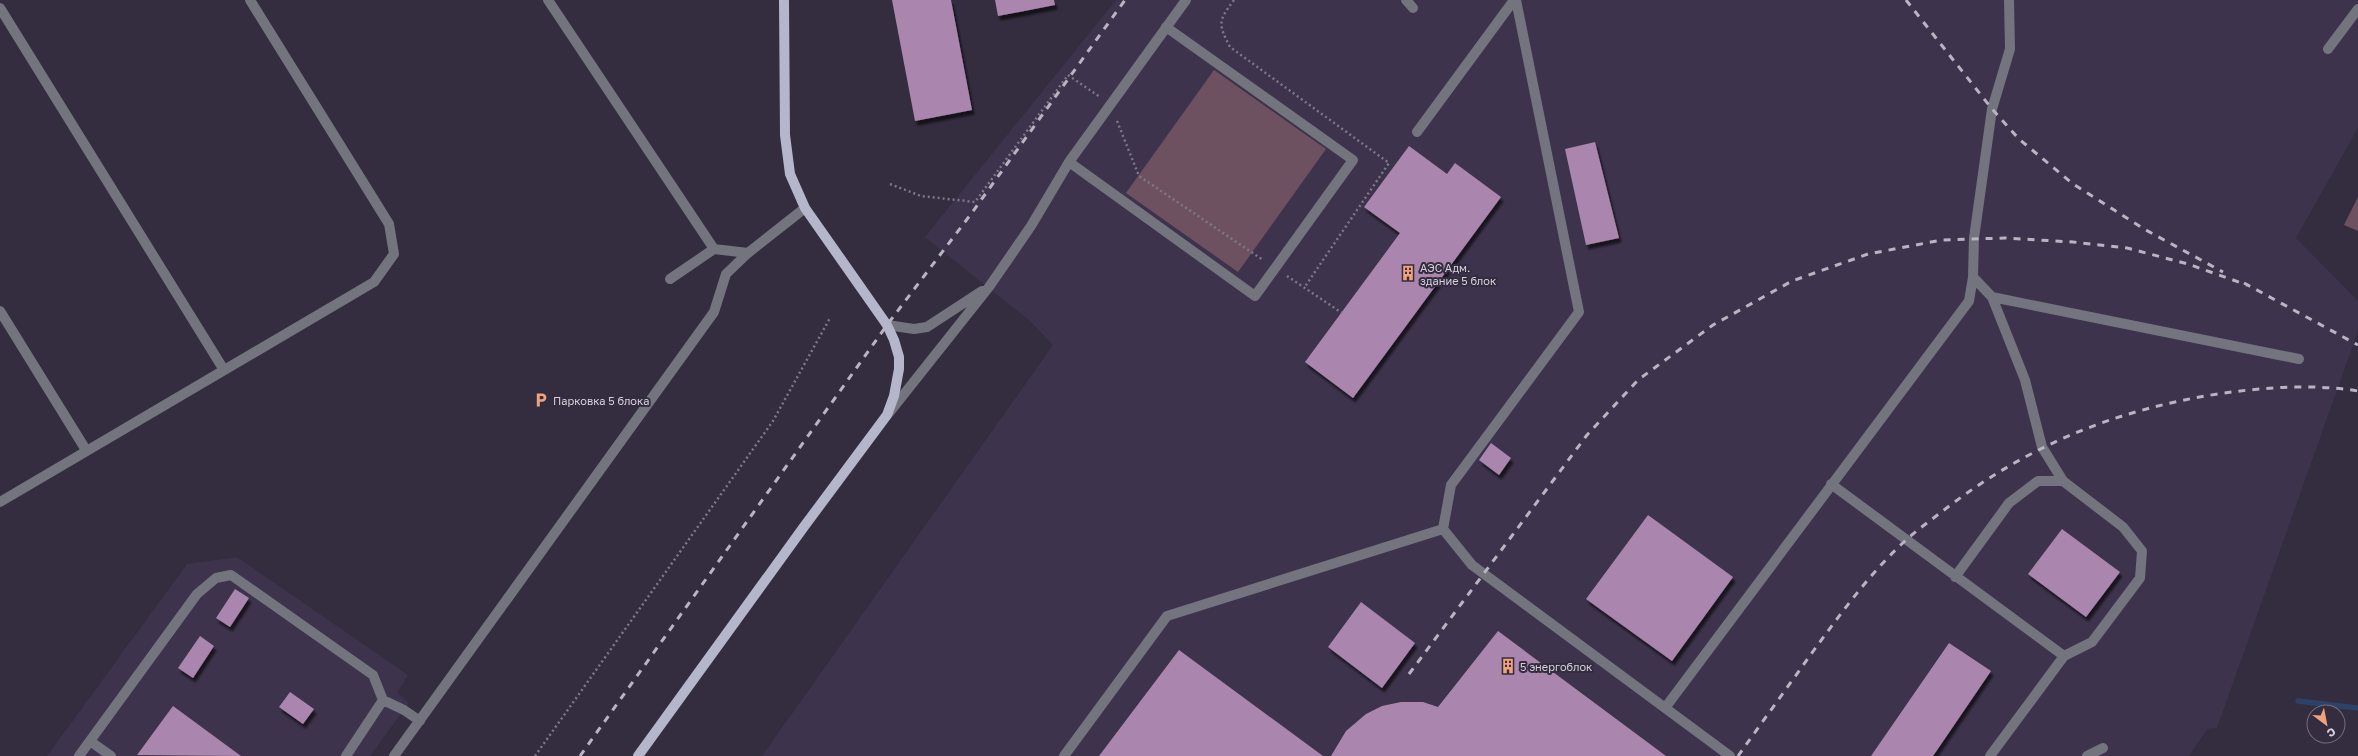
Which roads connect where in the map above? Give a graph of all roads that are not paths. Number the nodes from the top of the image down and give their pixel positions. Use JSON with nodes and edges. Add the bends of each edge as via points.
{"nodes":[{"id":1,"x":250,"y":0,"type":"edge"},
{"id":2,"x":548,"y":0,"type":"edge"},
{"id":3,"x":784,"y":0,"type":"edge"},
{"id":4,"x":1186,"y":0,"type":"edge"},
{"id":5,"x":1406,"y":0,"type":"edge"},
{"id":6,"x":1515,"y":0,"type":"edge"},
{"id":7,"x":2009,"y":0,"type":"edge"},
{"id":8,"x":2015,"y":0,"type":"edge"},
{"id":9,"x":0,"y":8,"type":"edge"},
{"id":10,"x":1413,"y":8,"type":"dead end"},
{"id":11,"x":2358,"y":9,"type":"edge"},
{"id":12,"x":2010,"y":26,"type":"junction"},
{"id":13,"x":1166,"y":27,"type":"junction"},
{"id":14,"x":2328,"y":49,"type":"dead end"},
{"id":15,"x":1417,"y":132,"type":"dead end"},
{"id":16,"x":1069,"y":162,"type":"junction"},
{"id":17,"x":805,"y":208,"type":"junction"},
{"id":18,"x":714,"y":249,"type":"junction"},
{"id":19,"x":748,"y":253,"type":"junction"},
{"id":20,"x":1973,"y":277,"type":"junction"},
{"id":21,"x":670,"y":279,"type":"dead end"},
{"id":22,"x":989,"y":287,"type":"junction"},
{"id":23,"x":1992,"y":297,"type":"junction"},
{"id":24,"x":0,"y":311,"type":"edge"},
{"id":25,"x":887,"y":325,"type":"junction"},
{"id":26,"x":2299,"y":358,"type":"dead end"},
{"id":27,"x":224,"y":370,"type":"junction"},
{"id":28,"x":887,"y":415,"type":"junction"},
{"id":29,"x":86,"y":450,"type":"junction"},
{"id":30,"x":2063,"y":481,"type":"junction"},
{"id":31,"x":1831,"y":484,"type":"junction"},
{"id":32,"x":0,"y":502,"type":"edge"},
{"id":33,"x":1442,"y":529,"type":"junction"},
{"id":34,"x":1954,"y":577,"type":"junction"},
{"id":35,"x":2064,"y":656,"type":"junction"},
{"id":36,"x":383,"y":700,"type":"junction"},
{"id":37,"x":1665,"y":708,"type":"junction"},
{"id":38,"x":420,"y":721,"type":"junction"},
{"id":39,"x":90,"y":741,"type":"junction"},
{"id":40,"x":2103,"y":748,"type":"dead end"},
{"id":41,"x":79,"y":756,"type":"edge"},
{"id":42,"x":110,"y":756,"type":"edge"},
{"id":43,"x":346,"y":756,"type":"edge"},
{"id":44,"x":394,"y":756,"type":"edge"},
{"id":45,"x":638,"y":756,"type":"edge"},
{"id":46,"x":1064,"y":756,"type":"edge"},
{"id":47,"x":1730,"y":756,"type":"edge"},
{"id":48,"x":1990,"y":756,"type":"edge"},
{"id":49,"x":2087,"y":756,"type":"edge"}],
"edges":[{"from":1,"to":27,"type":"lane","via":[[389,224],[394,254],[374,282]]},
{"from":2,"to":18,"type":"lane"},
{"from":3,"to":17,"type":"main road","via":[[785,135],[790,174]]},
{"from":4,"to":13,"type":"lane"},
{"from":5,"to":10,"type":"lane"},
{"from":6,"to":15,"type":"lane"},
{"from":6,"to":33,"type":"lane","via":[[1579,312],[1451,485]]},
{"from":7,"to":12,"type":"lane"},
{"from":8,"to":12,"type":"lane"},
{"from":9,"to":27,"type":"lane"},
{"from":11,"to":14,"type":"lane"},
{"from":12,"to":20,"type":"lane","via":[[2010,49],[1992,109],[1974,238]]},
{"from":13,"to":16,"type":"lane"},
{"from":13,"to":16,"type":"lane","via":[[1353,160],[1255,296]]},
{"from":16,"to":22,"type":"lane","via":[[1031,226]]},
{"from":17,"to":19,"type":"lane"},
{"from":17,"to":25,"type":"main road"},
{"from":18,"to":19,"type":"lane"},
{"from":18,"to":21,"type":"lane"},
{"from":19,"to":38,"type":"lane","via":[[726,274],[714,312]]},
{"from":20,"to":23,"type":"lane"},
{"from":20,"to":31,"type":"lane","via":[[1969,301]]},
{"from":22,"to":25,"type":"lane","via":[[927,327],[914,329]]},
{"from":22,"to":28,"type":"lane"},
{"from":23,"to":26,"type":"lane"},
{"from":23,"to":30,"type":"lane","via":[[2025,380],[2042,447]]},
{"from":24,"to":29,"type":"lane"},
{"from":25,"to":28,"type":"main road","via":[[899,357],[899,369]]},
{"from":27,"to":29,"type":"lane"},
{"from":28,"to":45,"type":"main road"},
{"from":29,"to":32,"type":"lane"},
{"from":30,"to":34,"type":"lane","via":[[2038,481],[2009,503]]},
{"from":30,"to":35,"type":"lane","via":[[2123,527],[2142,551],[2140,578],[2092,642]]},
{"from":31,"to":34,"type":"lane"},
{"from":31,"to":37,"type":"lane"},
{"from":33,"to":37,"type":"lane","via":[[1472,565]]},
{"from":33,"to":46,"type":"lane","via":[[1167,616]]},
{"from":34,"to":35,"type":"lane"},
{"from":35,"to":48,"type":"lane"},
{"from":36,"to":38,"type":"lane"},
{"from":36,"to":39,"type":"lane","via":[[373,675],[231,575],[216,578],[197,594]]},
{"from":36,"to":43,"type":"lane"},
{"from":37,"to":47,"type":"lane"},
{"from":38,"to":44,"type":"lane"},
{"from":39,"to":41,"type":"lane"},
{"from":39,"to":42,"type":"lane"},
{"from":40,"to":49,"type":"lane"}]}
